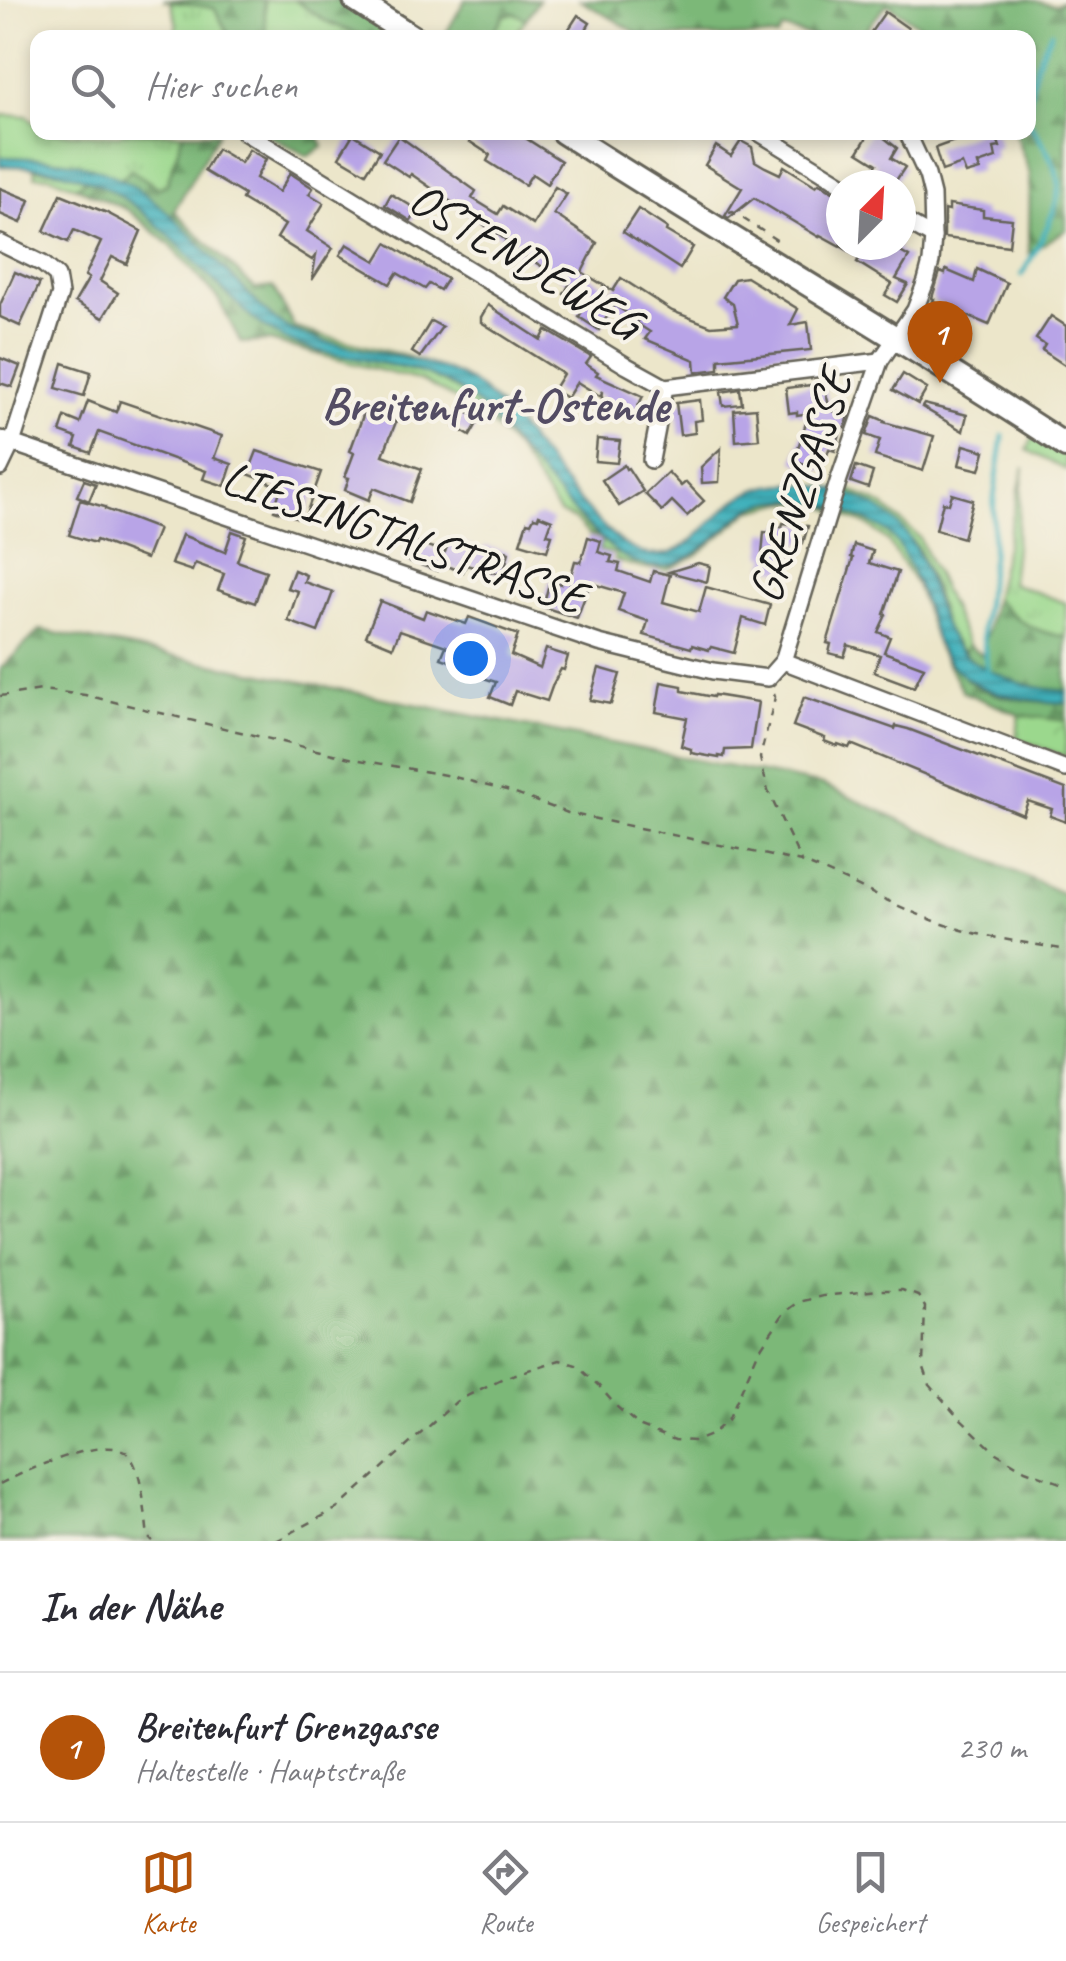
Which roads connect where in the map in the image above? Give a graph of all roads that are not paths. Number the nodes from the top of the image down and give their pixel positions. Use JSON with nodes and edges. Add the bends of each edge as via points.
{"nodes":[{"id":1,"x":355,"y":0,"type":"edge"},
{"id":2,"x":402,"y":30,"type":"edge"},
{"id":3,"x":257,"y":140,"type":"edge"},
{"id":4,"x":575,"y":140,"type":"edge"},
{"id":5,"x":771,"y":140,"type":"edge"},
{"id":6,"x":910,"y":140,"type":"edge"},
{"id":7,"x":826,"y":174,"type":"edge"},
{"id":8,"x":916,"y":228,"type":"edge"},
{"id":9,"x":933,"y":237,"type":"junction"},
{"id":10,"x":0,"y":244,"type":"edge"},
{"id":11,"x":897,"y":338,"type":"junction"},
{"id":12,"x":880,"y":360,"type":"junction"},
{"id":13,"x":665,"y":387,"type":"junction"},
{"id":14,"x":6,"y":440,"type":"edge"},
{"id":15,"x":1066,"y":446,"type":"edge"},
{"id":16,"x":651,"y":460,"type":"dead end"},
{"id":17,"x":0,"y":468,"type":"edge"},
{"id":18,"x":783,"y":661,"type":"junction"},
{"id":19,"x":1066,"y":769,"type":"edge"}],
"edges":[{"from":1,"to":2,"type":"main road"},
{"from":3,"to":13,"type":"street","name":"OSTENDEWEG"},
{"from":4,"to":11,"type":"main road"},
{"from":5,"to":7,"type":"street"},
{"from":6,"to":9,"type":"street","name":"GRENZGASSE","via":[[930,185]]},
{"from":8,"to":9,"type":"street"},
{"from":9,"to":11,"type":"street","name":"GRENZGASSE","via":[[926,281]]},
{"from":10,"to":14,"type":"street","via":[[57,276],[60,294]]},
{"from":11,"to":12,"type":"street","name":"GRENZGASSE"},
{"from":11,"to":15,"type":"main road"},
{"from":12,"to":13,"type":"street","name":"OSTENDEWEG"},
{"from":12,"to":18,"type":"street","name":"GRENZGASSE"},
{"from":13,"to":16,"type":"street","name":"OSTENDEWEG"},
{"from":14,"to":17,"type":"street"},
{"from":14,"to":18,"type":"street","name":"LIESINGTALSTRASSE","via":[[599,642],[768,678]]},
{"from":18,"to":19,"type":"street"}]}
